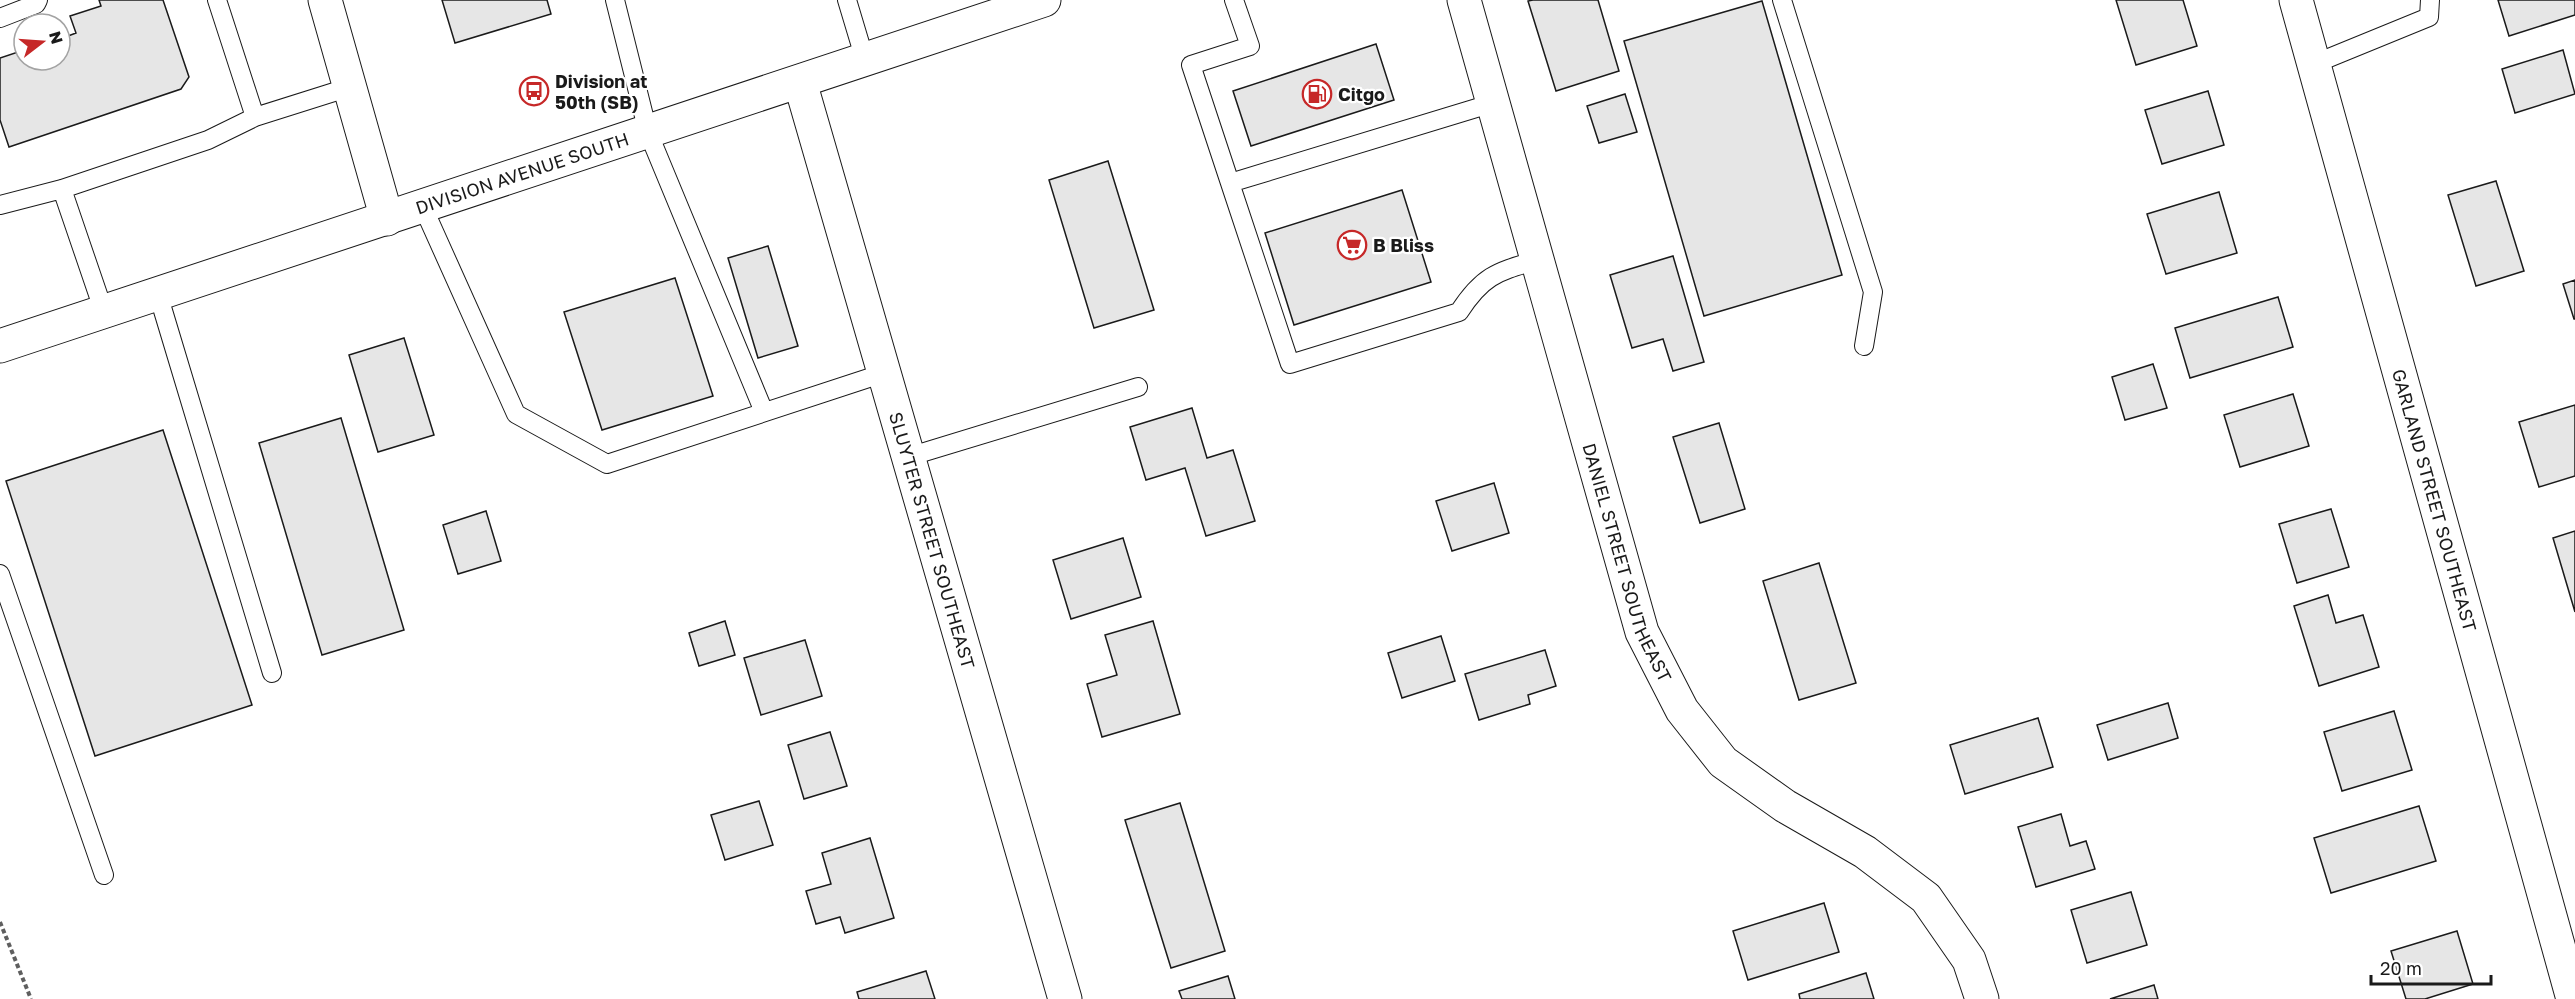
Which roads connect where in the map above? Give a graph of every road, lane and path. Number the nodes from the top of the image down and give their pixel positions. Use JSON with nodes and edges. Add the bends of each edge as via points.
{"nodes":[{"id":1,"x":38,"y":0,"type":"edge"},
{"id":2,"x":217,"y":0,"type":"edge"},
{"id":3,"x":325,"y":0,"type":"edge"},
{"id":4,"x":615,"y":0,"type":"edge"},
{"id":5,"x":847,"y":0,"type":"edge"},
{"id":6,"x":1044,"y":0,"type":"edge"},
{"id":7,"x":1234,"y":0,"type":"edge"},
{"id":8,"x":1464,"y":0,"type":"edge"},
{"id":9,"x":1782,"y":0,"type":"edge"},
{"id":10,"x":2296,"y":0,"type":"edge"},
{"id":11,"x":2430,"y":0,"type":"edge"},
{"id":12,"x":0,"y":18,"type":"edge"},
{"id":13,"x":865,"y":60,"type":"junction"},
{"id":14,"x":2314,"y":64,"type":"junction"},
{"id":15,"x":800,"y":82,"type":"junction"},
{"id":16,"x":350,"y":87,"type":"junction"},
{"id":17,"x":1493,"y":103,"type":"junction"},
{"id":18,"x":255,"y":117,"type":"junction"},
{"id":19,"x":648,"y":132,"type":"junction"},
{"id":20,"x":1230,"y":183,"type":"junction"},
{"id":21,"x":62,"y":189,"type":"junction"},
{"id":22,"x":0,"y":206,"type":"edge"},
{"id":23,"x":423,"y":207,"type":"junction"},
{"id":24,"x":387,"y":219,"type":"junction"},
{"id":25,"x":1538,"y":260,"type":"junction"},
{"id":26,"x":158,"y":294,"type":"junction"},
{"id":27,"x":104,"y":312,"type":"junction"},
{"id":28,"x":0,"y":346,"type":"edge"},
{"id":29,"x":1864,"y":346,"type":"dead end"},
{"id":30,"x":884,"y":373,"type":"junction"},
{"id":31,"x":1138,"y":387,"type":"dead end"},
{"id":32,"x":765,"y":412,"type":"junction"},
{"id":33,"x":908,"y":457,"type":"junction"},
{"id":34,"x":0,"y":574,"type":"edge"},
{"id":35,"x":272,"y":673,"type":"dead end"},
{"id":36,"x":104,"y":874,"type":"dead end"},
{"id":37,"x":0,"y":922,"type":"edge"},
{"id":38,"x":31,"y":999,"type":"edge"},
{"id":39,"x":1065,"y":999,"type":"edge"},
{"id":40,"x":1982,"y":999,"type":"edge"},
{"id":41,"x":2573,"y":999,"type":"edge"}],
"edges":[{"from":1,"to":12,"type":"lane"},
{"from":2,"to":18,"type":"lane"},
{"from":3,"to":16,"type":"street"},
{"from":4,"to":19,"type":"lane"},
{"from":5,"to":13,"type":"lane"},
{"from":6,"to":13,"type":"street","name":"DIVISION AVENUE SOUTH"},
{"from":7,"to":20,"type":"lane","via":[[1250,46],[1191,65]]},
{"from":8,"to":17,"type":"street","name":"DANIEL STREET SOUTHEAST"},
{"from":9,"to":29,"type":"lane","via":[[1873,292]]},
{"from":10,"to":14,"type":"street","name":"GARLAND STREET SOUTHEAST"},
{"from":11,"to":14,"type":"lane","via":[[2430,17]]},
{"from":13,"to":15,"type":"street","name":"DIVISION AVENUE SOUTH"},
{"from":14,"to":41,"type":"street","name":"GARLAND STREET SOUTHEAST"},
{"from":15,"to":19,"type":"street","name":"DIVISION AVENUE SOUTH"},
{"from":15,"to":30,"type":"street","name":"SLUYTER STREET SOUTHEAST"},
{"from":16,"to":18,"type":"lane"},
{"from":16,"to":24,"type":"street"},
{"from":17,"to":20,"type":"lane"},
{"from":17,"to":25,"type":"street","name":"DANIEL STREET SOUTHEAST"},
{"from":18,"to":21,"type":"lane","via":[[208,140]]},
{"from":19,"to":23,"type":"street","name":"DIVISION AVENUE SOUTH"},
{"from":19,"to":32,"type":"lane"},
{"from":20,"to":25,"type":"lane","via":[[1290,364],[1459,312],[1474,289],[1498,271]]},
{"from":21,"to":22,"type":"lane"},
{"from":21,"to":27,"type":"lane"},
{"from":23,"to":24,"type":"street","name":"DIVISION AVENUE SOUTH"},
{"from":23,"to":32,"type":"lane","via":[[516,414],[607,464]]},
{"from":24,"to":26,"type":"street","name":"DIVISION AVENUE SOUTH"},
{"from":25,"to":40,"type":"street","name":"DANIEL STREET SOUTHEAST","via":[[1642,632],[1682,710],[1723,762],[1785,806],[1865,852],[1926,898],[1969,960]]},
{"from":26,"to":27,"type":"street","name":"DIVISION AVENUE SOUTH"},
{"from":26,"to":35,"type":"lane"},
{"from":27,"to":28,"type":"street","name":"DIVISION AVENUE SOUTH"},
{"from":30,"to":32,"type":"lane"},
{"from":30,"to":33,"type":"street","name":"SLUYTER STREET SOUTHEAST"},
{"from":31,"to":33,"type":"lane"},
{"from":33,"to":39,"type":"street","name":"SLUYTER STREET SOUTHEAST"},
{"from":34,"to":36,"type":"lane"},
{"from":37,"to":38,"type":"path"}]}
